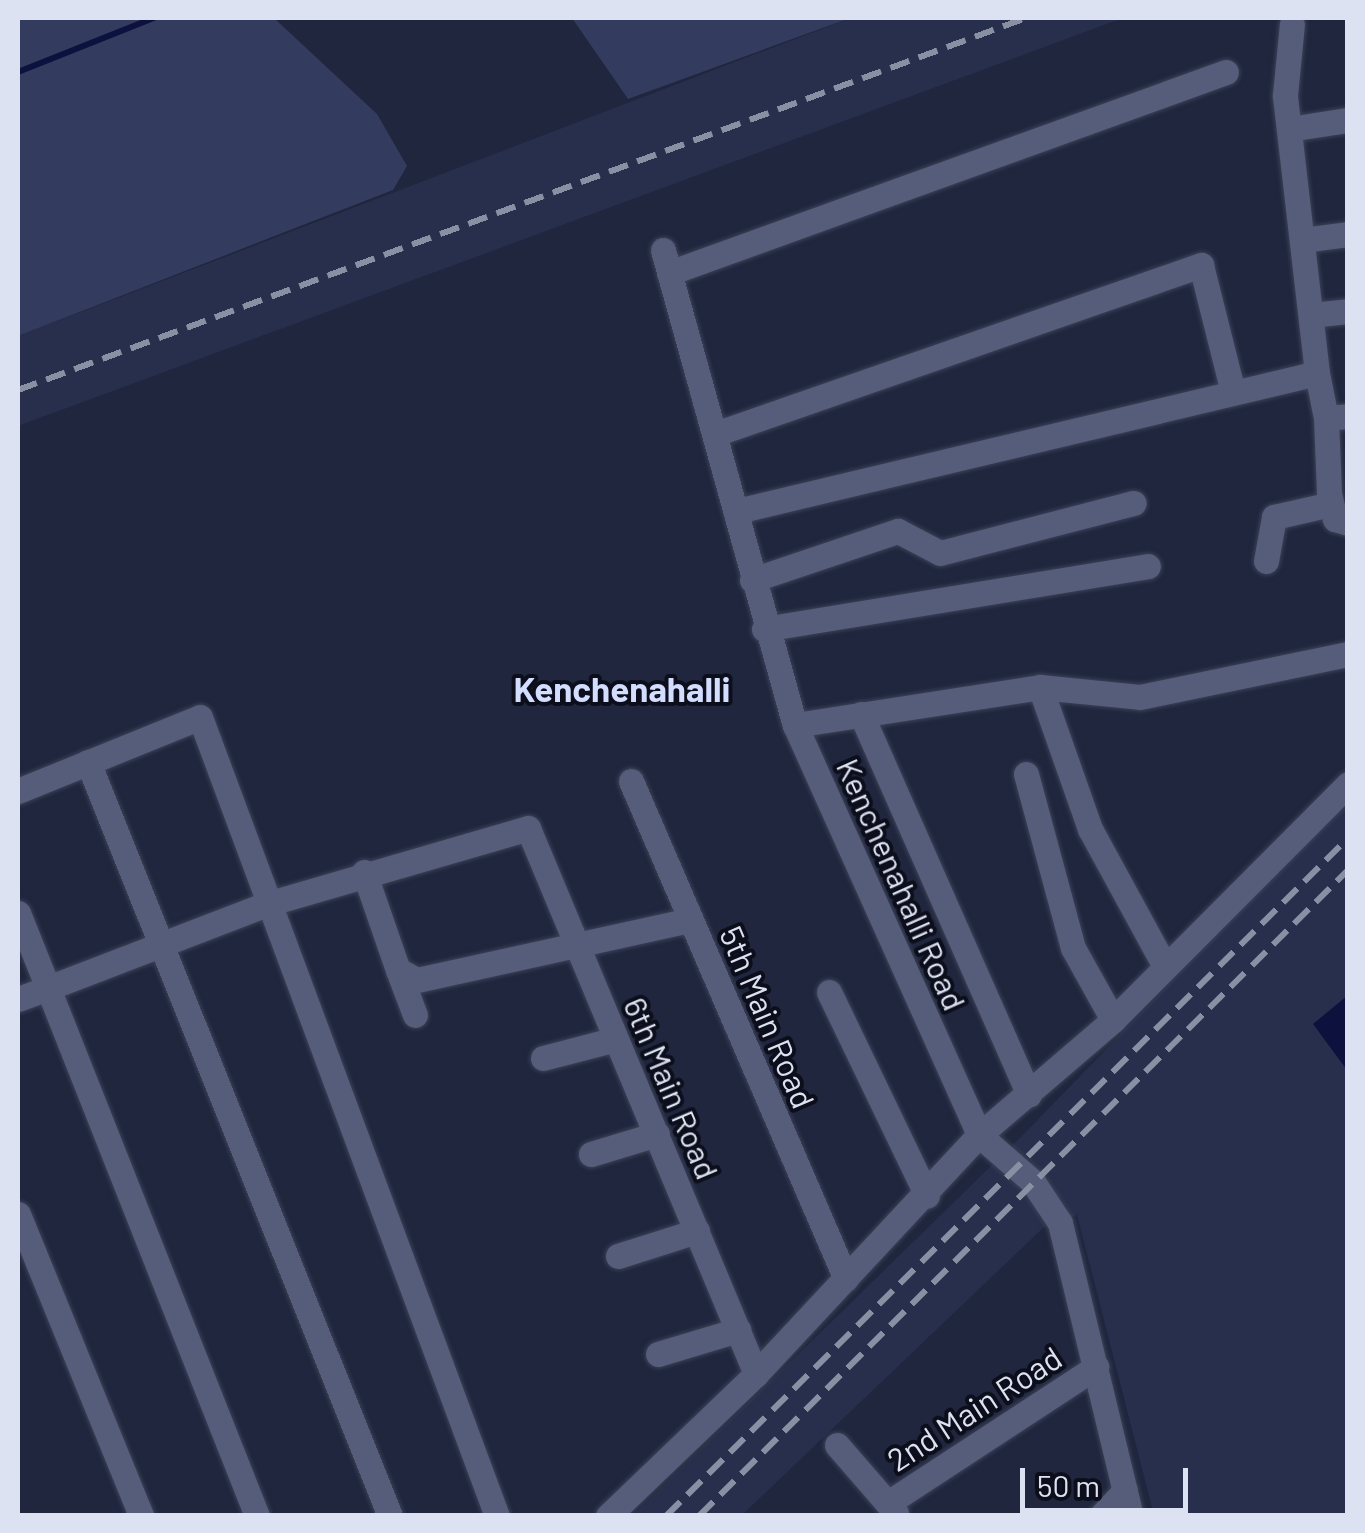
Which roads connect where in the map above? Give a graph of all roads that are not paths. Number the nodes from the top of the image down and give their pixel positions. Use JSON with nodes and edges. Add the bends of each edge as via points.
{"nodes":[{"id":1,"x":1292,"y":24,"type":"dead end"},
{"id":2,"x":1226,"y":72,"type":"dead end"},
{"id":3,"x":1348,"y":120,"type":"edge"},
{"id":4,"x":1289,"y":129,"type":"junction"},
{"id":5,"x":1348,"y":234,"type":"edge"},
{"id":6,"x":1302,"y":240,"type":"junction"},
{"id":7,"x":1348,"y":311,"type":"edge"},
{"id":8,"x":1311,"y":315,"type":"junction"},
{"id":9,"x":1317,"y":373,"type":"junction"},
{"id":10,"x":1233,"y":392,"type":"junction"},
{"id":11,"x":1337,"y":417,"type":"edge"},
{"id":12,"x":715,"y":434,"type":"junction"},
{"id":13,"x":1134,"y":503,"type":"dead end"},
{"id":14,"x":737,"y":511,"type":"junction"},
{"id":15,"x":1339,"y":514,"type":"edge"},
{"id":16,"x":1266,"y":561,"type":"dead end"},
{"id":17,"x":1148,"y":566,"type":"dead end"},
{"id":18,"x":752,"y":580,"type":"junction"},
{"id":19,"x":764,"y":630,"type":"junction"},
{"id":20,"x":1348,"y":654,"type":"edge"},
{"id":21,"x":1040,"y":687,"type":"junction"},
{"id":22,"x":861,"y":714,"type":"junction"},
{"id":23,"x":795,"y":725,"type":"junction"},
{"id":24,"x":88,"y":762,"type":"junction"},
{"id":25,"x":1026,"y":774,"type":"dead end"},
{"id":26,"x":630,"y":780,"type":"dead end"},
{"id":27,"x":1348,"y":784,"type":"edge"},
{"id":28,"x":18,"y":791,"type":"edge"},
{"id":29,"x":364,"y":872,"type":"junction"},
{"id":30,"x":267,"y":904,"type":"junction"},
{"id":31,"x":18,"y":913,"type":"edge"},
{"id":32,"x":691,"y":920,"type":"junction"},
{"id":33,"x":158,"y":944,"type":"junction"},
{"id":34,"x":578,"y":951,"type":"junction"},
{"id":35,"x":1164,"y":965,"type":"junction"},
{"id":36,"x":398,"y":970,"type":"junction"},
{"id":37,"x":48,"y":988,"type":"junction"},
{"id":38,"x":829,"y":992,"type":"dead end"},
{"id":39,"x":18,"y":1000,"type":"edge"},
{"id":40,"x":415,"y":1015,"type":"dead end"},
{"id":41,"x":1113,"y":1020,"type":"junction"},
{"id":42,"x":616,"y":1040,"type":"junction"},
{"id":43,"x":543,"y":1058,"type":"dead end"},
{"id":44,"x":1029,"y":1095,"type":"junction"},
{"id":45,"x":656,"y":1134,"type":"junction"},
{"id":46,"x":979,"y":1136,"type":"junction"},
{"id":47,"x":591,"y":1154,"type":"dead end"},
{"id":48,"x":927,"y":1196,"type":"junction"},
{"id":49,"x":18,"y":1214,"type":"edge"},
{"id":50,"x":697,"y":1231,"type":"junction"},
{"id":51,"x":618,"y":1256,"type":"dead end"},
{"id":52,"x":846,"y":1280,"type":"junction"},
{"id":53,"x":738,"y":1330,"type":"junction"},
{"id":54,"x":658,"y":1354,"type":"dead end"},
{"id":55,"x":1096,"y":1368,"type":"junction"},
{"id":56,"x":756,"y":1374,"type":"junction"},
{"id":57,"x":837,"y":1445,"type":"dead end"},
{"id":58,"x":1128,"y":1503,"type":"edge"},
{"id":59,"x":893,"y":1509,"type":"edge"},
{"id":60,"x":141,"y":1516,"type":"edge"},
{"id":61,"x":256,"y":1516,"type":"edge"},
{"id":62,"x":390,"y":1516,"type":"edge"},
{"id":63,"x":497,"y":1516,"type":"edge"},
{"id":64,"x":608,"y":1516,"type":"edge"},
{"id":65,"x":1101,"y":1516,"type":"edge"}],
"edges":[{"from":1,"to":4,"type":"street"},
{"from":2,"to":12,"type":"street","name":"Kenchenahalli Road","via":[[666,261]]},
{"from":3,"to":4,"type":"street"},
{"from":4,"to":6,"type":"street"},
{"from":5,"to":6,"type":"street"},
{"from":6,"to":8,"type":"street"},
{"from":7,"to":8,"type":"street"},
{"from":8,"to":9,"type":"street"},
{"from":9,"to":10,"type":"street"},
{"from":9,"to":11,"type":"street"},
{"from":10,"to":12,"type":"street","via":[[1202,265]]},
{"from":10,"to":14,"type":"street"},
{"from":11,"to":15,"type":"street"},
{"from":12,"to":14,"type":"street","name":"Kenchenahalli Road"},
{"from":13,"to":18,"type":"street","via":[[940,553],[898,531]]},
{"from":14,"to":18,"type":"street","name":"Kenchenahalli Road"},
{"from":15,"to":16,"type":"street","via":[[1274,517]]},
{"from":17,"to":19,"type":"street"},
{"from":18,"to":19,"type":"street","name":"Kenchenahalli Road"},
{"from":19,"to":23,"type":"street","name":"Kenchenahalli Road"},
{"from":20,"to":21,"type":"street","via":[[1140,697]]},
{"from":21,"to":22,"type":"street"},
{"from":21,"to":35,"type":"street","via":[[1090,829]]},
{"from":22,"to":23,"type":"street"},
{"from":22,"to":44,"type":"street"},
{"from":23,"to":46,"type":"street","name":"Kenchenahalli Road"},
{"from":24,"to":28,"type":"street"},
{"from":24,"to":30,"type":"street","via":[[200,717]]},
{"from":24,"to":33,"type":"street"},
{"from":25,"to":41,"type":"street","via":[[1073,948]]},
{"from":26,"to":32,"type":"street","name":"5th Main Road"},
{"from":27,"to":35,"type":"street"},
{"from":29,"to":30,"type":"street"},
{"from":29,"to":34,"type":"street","name":"6th Main Road","via":[[528,828]]},
{"from":29,"to":36,"type":"street"},
{"from":30,"to":33,"type":"street"},
{"from":30,"to":63,"type":"street"},
{"from":31,"to":37,"type":"street"},
{"from":32,"to":34,"type":"street"},
{"from":32,"to":52,"type":"street","name":"5th Main Road"},
{"from":33,"to":37,"type":"street"},
{"from":33,"to":62,"type":"street"},
{"from":34,"to":36,"type":"street","via":[[417,980]]},
{"from":34,"to":42,"type":"street","name":"6th Main Road"},
{"from":35,"to":41,"type":"street"},
{"from":36,"to":40,"type":"street"},
{"from":37,"to":39,"type":"street"},
{"from":37,"to":61,"type":"street"},
{"from":38,"to":48,"type":"street"},
{"from":41,"to":44,"type":"street"},
{"from":42,"to":43,"type":"street"},
{"from":42,"to":45,"type":"street","name":"6th Main Road"},
{"from":44,"to":46,"type":"street"},
{"from":45,"to":47,"type":"street"},
{"from":45,"to":50,"type":"street","name":"6th Main Road"},
{"from":46,"to":48,"type":"street"},
{"from":46,"to":55,"type":"street","name":"Kenchenahalli Road","via":[[1018,1165],[1060,1222]]},
{"from":48,"to":52,"type":"street"},
{"from":49,"to":60,"type":"street"},
{"from":50,"to":51,"type":"street"},
{"from":50,"to":53,"type":"street","name":"6th Main Road"},
{"from":52,"to":56,"type":"street"},
{"from":53,"to":54,"type":"street"},
{"from":53,"to":56,"type":"street","name":"6th Main Road"},
{"from":55,"to":58,"type":"street","name":"Kenchenahalli Road"},
{"from":55,"to":59,"type":"street","name":"2nd Main Road"},
{"from":56,"to":64,"type":"street"},
{"from":57,"to":59,"type":"street"},
{"from":58,"to":65,"type":"street"}]}
